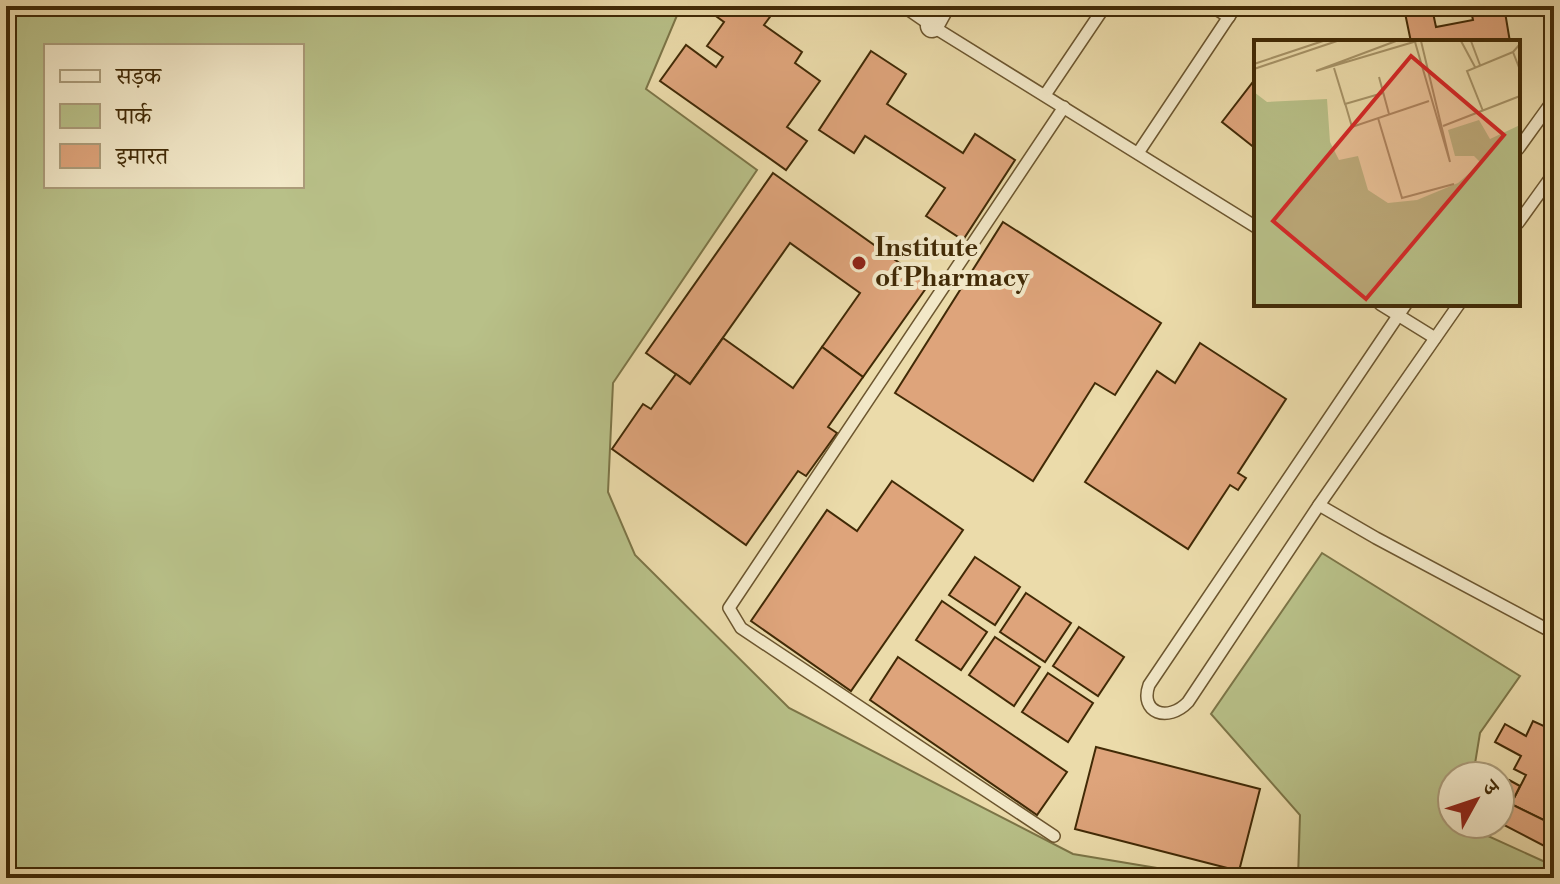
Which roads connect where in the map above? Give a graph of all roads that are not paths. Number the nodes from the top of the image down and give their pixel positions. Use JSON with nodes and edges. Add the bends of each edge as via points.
{"nodes":[{"id":1,"x":903,"y":6,"type":"edge"},
{"id":2,"x":943,"y":6,"type":"edge"},
{"id":3,"x":1105,"y":6,"type":"edge"},
{"id":4,"x":1211,"y":6,"type":"edge"},
{"id":5,"x":1236,"y":6,"type":"edge"},
{"id":6,"x":1229,"y":17,"type":"junction"},
{"id":7,"x":932,"y":26,"type":"junction"},
{"id":8,"x":1045,"y":95,"type":"junction"},
{"id":9,"x":1554,"y":99,"type":"edge"},
{"id":10,"x":1064,"y":107,"type":"junction"},
{"id":11,"x":1520,"y":146,"type":"edge"},
{"id":12,"x":1138,"y":153,"type":"junction"},
{"id":13,"x":1554,"y":173,"type":"edge"},
{"id":14,"x":1520,"y":220,"type":"edge"},
{"id":15,"x":1254,"y":226,"type":"edge"},
{"id":16,"x":1383,"y":306,"type":"edge"},
{"id":17,"x":1405,"y":306,"type":"edge"},
{"id":18,"x":1458,"y":306,"type":"edge"},
{"id":19,"x":1398,"y":315,"type":"junction"},
{"id":20,"x":1435,"y":338,"type":"junction"},
{"id":21,"x":1319,"y":505,"type":"junction"},
{"id":22,"x":1554,"y":633,"type":"edge"},
{"id":23,"x":1054,"y":836,"type":"dead end"}],
"edges":[{"from":1,"to":7,"type":"lane"},
{"from":2,"to":7,"type":"street"},
{"from":3,"to":8,"type":"lane"},
{"from":4,"to":6,"type":"lane"},
{"from":5,"to":6,"type":"lane"},
{"from":6,"to":12,"type":"lane"},
{"from":7,"to":8,"type":"lane"},
{"from":8,"to":10,"type":"lane"},
{"from":9,"to":11,"type":"lane"},
{"from":10,"to":12,"type":"lane"},
{"from":10,"to":23,"type":"lane","via":[[729,608],[741,628]]},
{"from":12,"to":15,"type":"lane"},
{"from":13,"to":14,"type":"lane"},
{"from":16,"to":19,"type":"lane"},
{"from":17,"to":19,"type":"lane"},
{"from":18,"to":20,"type":"lane"},
{"from":19,"to":20,"type":"lane"},
{"from":19,"to":21,"type":"lane","via":[[1149,685],[1145,694],[1155,711],[1174,713],[1188,702]]},
{"from":20,"to":21,"type":"lane"},
{"from":21,"to":22,"type":"lane"}]}
